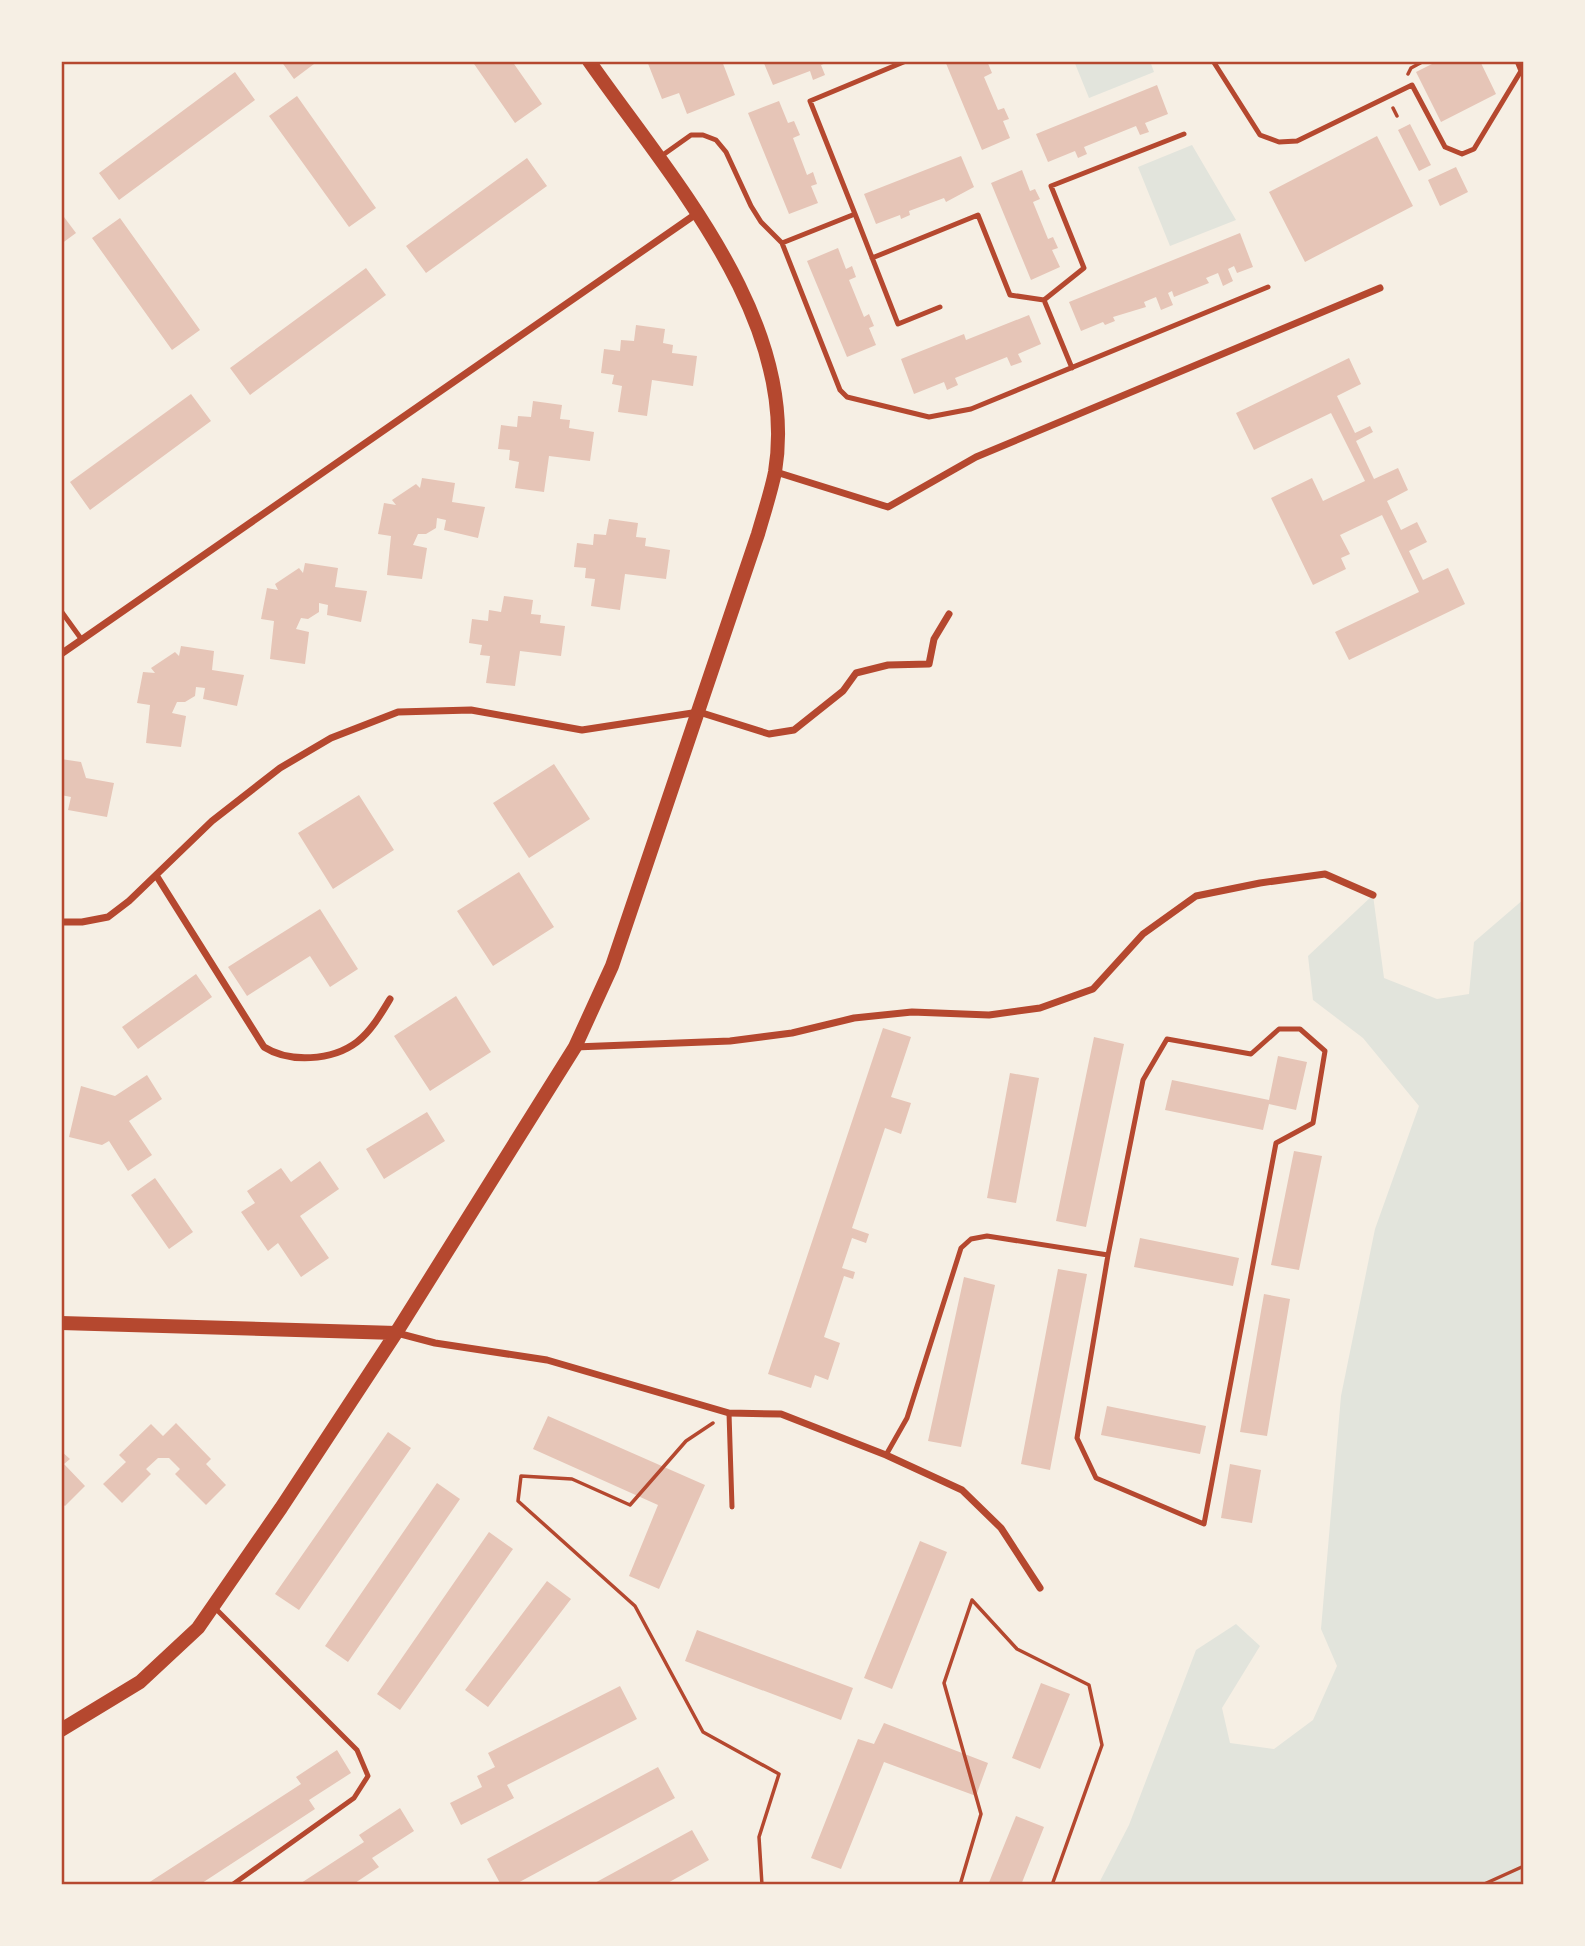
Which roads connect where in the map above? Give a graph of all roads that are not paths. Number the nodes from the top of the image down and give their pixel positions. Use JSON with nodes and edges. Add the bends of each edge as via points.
{"nodes":[{"id":1,"x":589,"y":61,"type":"edge"},
{"id":2,"x":905,"y":61,"type":"edge"},
{"id":3,"x":1213,"y":61,"type":"edge"},
{"id":4,"x":1517,"y":61,"type":"edge"},
{"id":5,"x":1522,"y":69,"type":"edge"},
{"id":6,"x":1184,"y":134,"type":"dead end"},
{"id":7,"x":657,"y":159,"type":"junction"},
{"id":8,"x":696,"y":214,"type":"junction"},
{"id":9,"x":855,"y":214,"type":"junction"},
{"id":10,"x":782,"y":243,"type":"junction"},
{"id":11,"x":872,"y":258,"type":"junction"},
{"id":12,"x":1268,"y":287,"type":"dead end"},
{"id":13,"x":1380,"y":288,"type":"dead end"},
{"id":14,"x":1044,"y":300,"type":"junction"},
{"id":15,"x":940,"y":307,"type":"dead end"},
{"id":16,"x":1072,"y":368,"type":"junction"},
{"id":17,"x":775,"y":472,"type":"junction"},
{"id":18,"x":61,"y":611,"type":"edge"},
{"id":19,"x":949,"y":614,"type":"dead end"},
{"id":20,"x":82,"y":640,"type":"junction"},
{"id":21,"x":61,"y":654,"type":"edge"},
{"id":22,"x":699,"y":712,"type":"junction"},
{"id":23,"x":156,"y":875,"type":"junction"},
{"id":24,"x":1373,"y":895,"type":"dead end"},
{"id":25,"x":61,"y":922,"type":"edge"},
{"id":26,"x":390,"y":999,"type":"dead end"},
{"id":27,"x":575,"y":1047,"type":"junction"},
{"id":28,"x":1108,"y":1255,"type":"junction"},
{"id":29,"x":61,"y":1322,"type":"edge"},
{"id":30,"x":396,"y":1333,"type":"junction"},
{"id":31,"x":729,"y":1413,"type":"junction"},
{"id":32,"x":886,"y":1455,"type":"junction"},
{"id":33,"x":732,"y":1507,"type":"dead end"},
{"id":34,"x":1040,"y":1588,"type":"dead end"},
{"id":35,"x":213,"y":1605,"type":"junction"},
{"id":36,"x":61,"y":1730,"type":"edge"},
{"id":37,"x":232,"y":1885,"type":"edge"}],
"edges":[{"from":1,"to":7,"type":"main road"},
{"from":2,"to":9,"type":"lane","via":[[810,101]]},
{"from":3,"to":5,"type":"lane","via":[[1260,135],[1279,142],[1297,141],[1412,85],[1445,147],[1462,154],[1474,149]]},
{"from":4,"to":5,"type":"lane"},
{"from":6,"to":14,"type":"lane","via":[[1051,186],[1084,268]]},
{"from":7,"to":8,"type":"main road"},
{"from":7,"to":10,"type":"lane","via":[[691,135],[716,140],[761,222]]},
{"from":8,"to":17,"type":"main road","via":[[740,286],[771,365],[777,420]]},
{"from":8,"to":20,"type":"street"},
{"from":9,"to":10,"type":"lane"},
{"from":9,"to":11,"type":"lane"},
{"from":10,"to":16,"type":"lane","via":[[840,390],[847,397],[929,416],[949,414]]},
{"from":11,"to":14,"type":"lane","via":[[978,215],[1010,295]]},
{"from":11,"to":15,"type":"lane","via":[[898,324]]},
{"from":12,"to":16,"type":"lane"},
{"from":13,"to":17,"type":"street","via":[[976,457],[888,507]]},
{"from":14,"to":16,"type":"lane"},
{"from":17,"to":22,"type":"main road"},
{"from":18,"to":20,"type":"lane"},
{"from":19,"to":22,"type":"street","via":[[934,639],[929,664],[888,665],[856,673],[843,691],[794,730],[769,734]]},
{"from":20,"to":21,"type":"street"},
{"from":22,"to":23,"type":"street","via":[[582,730],[471,710],[398,712],[331,738],[280,768],[212,821]]},
{"from":22,"to":27,"type":"main road","via":[[612,965]]},
{"from":23,"to":25,"type":"street","via":[[107,917]]},
{"from":23,"to":26,"type":"street","via":[[264,1047],[278,1056],[316,1056],[356,1042]]},
{"from":24,"to":27,"type":"street","via":[[1325,874],[1196,896],[1143,934],[1093,989],[1040,1008],[989,1015],[912,1012],[854,1018],[730,1041]]},
{"from":27,"to":30,"type":"main road"},
{"from":28,"to":28,"type":"lane","via":[[1143,1080],[1167,1039],[1251,1054],[1279,1029],[1300,1029],[1325,1051],[1313,1123],[1276,1143],[1204,1524],[1096,1478],[1077,1438]]},
{"from":28,"to":32,"type":"lane","via":[[987,1236],[961,1248],[907,1418]]},
{"from":29,"to":30,"type":"main road"},
{"from":30,"to":31,"type":"street","via":[[547,1360]]},
{"from":30,"to":35,"type":"main road"},
{"from":31,"to":32,"type":"street","via":[[781,1414]]},
{"from":31,"to":33,"type":"lane"},
{"from":32,"to":34,"type":"street","via":[[962,1490],[1001,1528]]},
{"from":35,"to":36,"type":"main road","via":[[198,1628],[140,1682]]},
{"from":35,"to":37,"type":"lane","via":[[357,1750],[368,1776],[354,1798]]}]}
